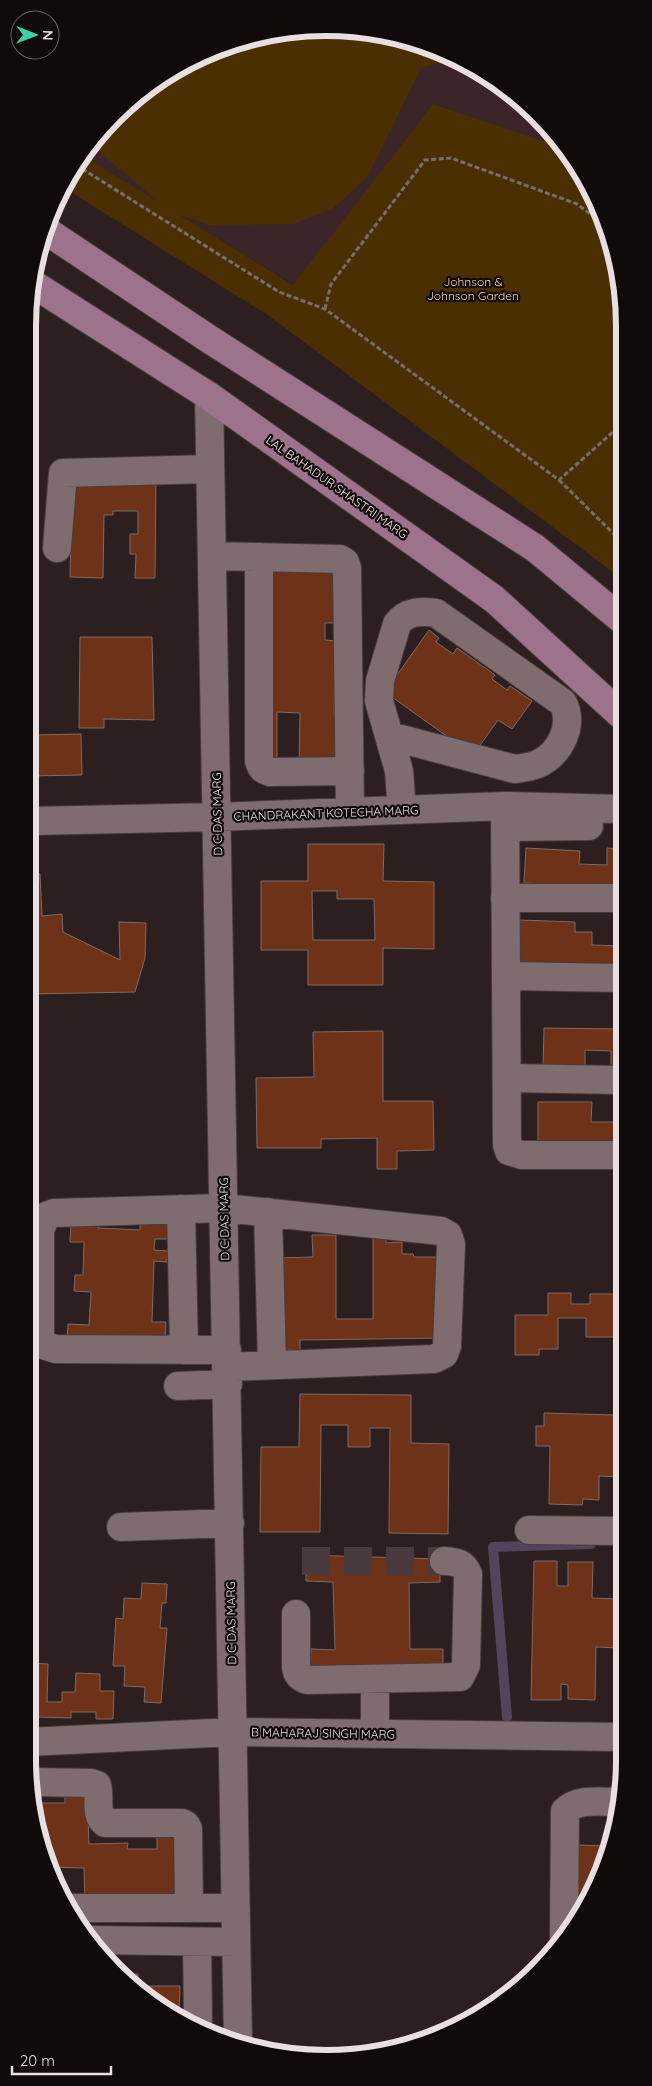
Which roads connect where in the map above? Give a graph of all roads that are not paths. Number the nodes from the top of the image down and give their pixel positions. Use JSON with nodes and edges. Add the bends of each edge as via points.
{"nodes":[{"id":1,"x":52,"y":234,"type":"edge"},
{"id":2,"x":39,"y":288,"type":"edge"},
{"id":3,"x":209,"y":396,"type":"junction"},
{"id":4,"x":210,"y":469,"type":"junction"},
{"id":5,"x":57,"y":548,"type":"dead end"},
{"id":6,"x":212,"y":556,"type":"junction"},
{"id":7,"x":259,"y":556,"type":"junction"},
{"id":8,"x":616,"y":615,"type":"edge"},
{"id":9,"x":616,"y":711,"type":"edge"},
{"id":10,"x":390,"y":736,"type":"junction"},
{"id":11,"x":350,"y":771,"type":"junction"},
{"id":12,"x":616,"y":809,"type":"edge"},
{"id":13,"x":402,"y":810,"type":"junction"},
{"id":14,"x":350,"y":812,"type":"junction"},
{"id":15,"x":217,"y":817,"type":"junction"},
{"id":16,"x":505,"y":817,"type":"junction"},
{"id":17,"x":36,"y":821,"type":"edge"},
{"id":18,"x":616,"y":826,"type":"edge"},
{"id":19,"x":505,"y":898,"type":"junction"},
{"id":20,"x":616,"y":898,"type":"edge"},
{"id":21,"x":616,"y":978,"type":"edge"},
{"id":22,"x":506,"y":985,"type":"junction"},
{"id":23,"x":616,"y":996,"type":"edge"},
{"id":24,"x":507,"y":1078,"type":"junction"},
{"id":25,"x":616,"y":1080,"type":"edge"},
{"id":26,"x":616,"y":1155,"type":"edge"},
{"id":27,"x":224,"y":1208,"type":"junction"},
{"id":28,"x":181,"y":1210,"type":"junction"},
{"id":29,"x":268,"y":1212,"type":"junction"},
{"id":30,"x":184,"y":1350,"type":"junction"},
{"id":31,"x":272,"y":1365,"type":"junction"},
{"id":32,"x":227,"y":1367,"type":"junction"},
{"id":33,"x":178,"y":1386,"type":"dead end"},
{"id":34,"x":230,"y":1522,"type":"junction"},
{"id":35,"x":121,"y":1527,"type":"dead end"},
{"id":36,"x":529,"y":1530,"type":"dead end"},
{"id":37,"x":616,"y":1531,"type":"edge"},
{"id":38,"x":444,"y":1561,"type":"tunnel mouth"},
{"id":39,"x":296,"y":1614,"type":"dead end"},
{"id":40,"x":375,"y":1679,"type":"junction"},
{"id":41,"x":232,"y":1732,"type":"junction"},
{"id":42,"x":375,"y":1733,"type":"junction"},
{"id":43,"x":616,"y":1737,"type":"edge"},
{"id":44,"x":36,"y":1742,"type":"edge"},
{"id":45,"x":37,"y":1782,"type":"edge"},
{"id":46,"x":612,"y":1802,"type":"edge"},
{"id":47,"x":189,"y":1907,"type":"junction"},
{"id":48,"x":77,"y":1908,"type":"edge"},
{"id":49,"x":235,"y":1908,"type":"junction"},
{"id":50,"x":564,"y":1925,"type":"edge"},
{"id":51,"x":99,"y":1940,"type":"edge"},
{"id":52,"x":197,"y":1942,"type":"junction"},
{"id":53,"x":236,"y":1942,"type":"junction"},
{"id":54,"x":198,"y":2019,"type":"dead end"},
{"id":55,"x":238,"y":2036,"type":"edge"}],
"edges":[{"from":1,"to":8,"type":"main road","via":[[536,548]]},
{"from":2,"to":3,"type":"main road","name":"LAL BAHADUR SHASTRI MARG"},
{"from":3,"to":4,"type":"street","name":"D C DAS MARG"},
{"from":3,"to":9,"type":"main road","name":"LAL BAHADUR SHASTRI MARG","via":[[494,599]]},
{"from":4,"to":5,"type":"street","via":[[63,473]]},
{"from":4,"to":6,"type":"street","name":"D C DAS MARG"},
{"from":6,"to":7,"type":"street"},
{"from":6,"to":15,"type":"street","name":"D C DAS MARG"},
{"from":7,"to":11,"type":"street","via":[[340,559],[348,568]]},
{"from":7,"to":11,"type":"street","via":[[261,767],[270,772]]},
{"from":10,"to":10,"type":"street","via":[[379,701],[380,681],[396,624],[402,617],[416,612],[436,613],[563,703],[567,712],[568,726],[563,740],[546,759],[515,769]]},
{"from":10,"to":13,"type":"street","via":[[401,782]]},
{"from":11,"to":14,"type":"street"},
{"from":12,"to":16,"type":"street","name":"CHANDRAKANT KOTECHA MARG"},
{"from":13,"to":14,"type":"street","name":"CHANDRAKANT KOTECHA MARG"},
{"from":13,"to":16,"type":"street","name":"CHANDRAKANT KOTECHA MARG"},
{"from":14,"to":15,"type":"street","name":"CHANDRAKANT KOTECHA MARG"},
{"from":15,"to":17,"type":"street","name":"CHANDRAKANT KOTECHA MARG"},
{"from":15,"to":27,"type":"street","name":"D C DAS MARG"},
{"from":16,"to":18,"type":"street"},
{"from":16,"to":19,"type":"street"},
{"from":19,"to":20,"type":"street"},
{"from":19,"to":22,"type":"street"},
{"from":21,"to":22,"type":"street"},
{"from":22,"to":23,"type":"street"},
{"from":22,"to":24,"type":"street"},
{"from":24,"to":25,"type":"street"},
{"from":24,"to":26,"type":"street","via":[[509,1151],[522,1155]]},
{"from":27,"to":28,"type":"street"},
{"from":27,"to":29,"type":"street"},
{"from":27,"to":32,"type":"street","name":"D C DAS MARG"},
{"from":28,"to":30,"type":"street"},
{"from":28,"to":30,"type":"street","via":[[54,1213],[46,1216],[40,1230],[40,1338],[46,1346],[56,1350]]},
{"from":29,"to":31,"type":"street"},
{"from":29,"to":31,"type":"street","via":[[441,1231],[448,1235],[451,1244],[444,1354],[434,1359]]},
{"from":30,"to":32,"type":"street"},
{"from":31,"to":32,"type":"street"},
{"from":32,"to":33,"type":"street"},
{"from":32,"to":34,"type":"street","name":"D C DAS MARG"},
{"from":34,"to":35,"type":"street"},
{"from":34,"to":41,"type":"street","name":"D C DAS MARG"},
{"from":36,"to":37,"type":"street"},
{"from":38,"to":40,"type":"street","via":[[459,1562],[468,1574],[464,1672],[453,1678]]},
{"from":39,"to":40,"type":"street","via":[[296,1667],[301,1678]]},
{"from":40,"to":42,"type":"street"},
{"from":41,"to":42,"type":"street","name":"B MAHARAJ SINGH MARG"},
{"from":41,"to":44,"type":"street","name":"B MAHARAJ SINGH MARG"},
{"from":41,"to":49,"type":"street","name":"D C DAS MARG"},
{"from":42,"to":43,"type":"street","name":"B MAHARAJ SINGH MARG"},
{"from":45,"to":47,"type":"street","via":[[97,1785],[100,1819],[105,1823],[186,1825]]},
{"from":46,"to":50,"type":"street","via":[[580,1803],[564,1811]]},
{"from":47,"to":48,"type":"street"},
{"from":47,"to":49,"type":"street"},
{"from":49,"to":53,"type":"street","name":"D C DAS MARG"},
{"from":51,"to":52,"type":"street"},
{"from":52,"to":53,"type":"street"},
{"from":52,"to":54,"type":"street"},
{"from":53,"to":55,"type":"street","name":"D C DAS MARG"}]}
